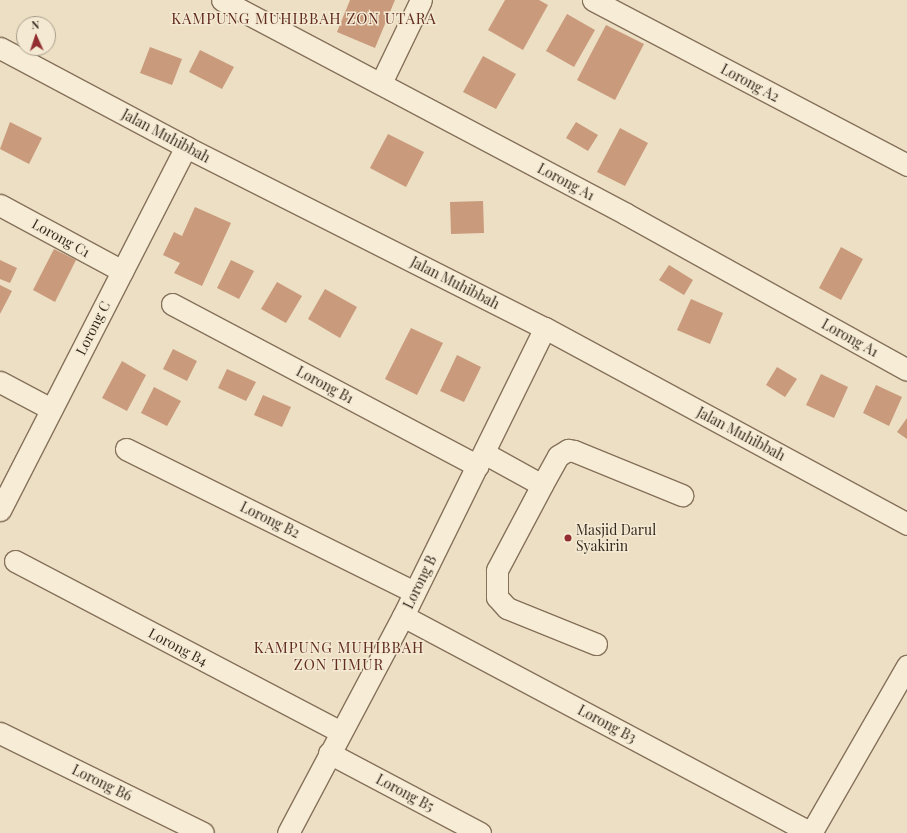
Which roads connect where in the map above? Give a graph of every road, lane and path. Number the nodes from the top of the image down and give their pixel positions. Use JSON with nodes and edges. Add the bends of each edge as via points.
{"nodes":[{"id":1,"x":222,"y":0,"type":"edge"},
{"id":2,"x":422,"y":0,"type":"edge"},
{"id":3,"x":593,"y":0,"type":"edge"},
{"id":4,"x":0,"y":48,"type":"edge"},
{"id":5,"x":381,"y":83,"type":"junction"},
{"id":6,"x":186,"y":147,"type":"junction"},
{"id":7,"x":907,"y":165,"type":"edge"},
{"id":8,"x":0,"y":205,"type":"edge"},
{"id":9,"x":122,"y":271,"type":"junction"},
{"id":10,"x":172,"y":304,"type":"dead end"},
{"id":11,"x":544,"y":328,"type":"junction"},
{"id":12,"x":907,"y":370,"type":"edge"},
{"id":13,"x":0,"y":382,"type":"edge"},
{"id":14,"x":51,"y":409,"type":"junction"},
{"id":15,"x":126,"y":449,"type":"dead end"},
{"id":16,"x":481,"y":460,"type":"junction"},
{"id":17,"x":542,"y":485,"type":"junction"},
{"id":18,"x":682,"y":495,"type":"dead end"},
{"id":19,"x":0,"y":510,"type":"edge"},
{"id":20,"x":907,"y":524,"type":"edge"},
{"id":21,"x":15,"y":561,"type":"dead end"},
{"id":22,"x":414,"y":592,"type":"junction"},
{"id":23,"x":403,"y":616,"type":"junction"},
{"id":24,"x":596,"y":644,"type":"dead end"},
{"id":25,"x":907,"y":666,"type":"edge"},
{"id":26,"x":341,"y":732,"type":"junction"},
{"id":27,"x":0,"y":733,"type":"edge"},
{"id":28,"x":329,"y":753,"type":"junction"},
{"id":29,"x":203,"y":833,"type":"edge"},
{"id":30,"x":288,"y":833,"type":"edge"},
{"id":31,"x":480,"y":833,"type":"edge"},
{"id":32,"x":811,"y":833,"type":"edge"}],
"edges":[{"from":1,"to":5,"type":"street","name":"Lorong A1"},
{"from":2,"to":5,"type":"street"},
{"from":3,"to":7,"type":"street","name":"Lorong A2"},
{"from":4,"to":6,"type":"street","name":"Jalan Muhibbah"},
{"from":5,"to":12,"type":"street","name":"Lorong A1"},
{"from":6,"to":9,"type":"street","name":"Lorong C"},
{"from":6,"to":11,"type":"street","name":"Jalan Muhibbah"},
{"from":8,"to":9,"type":"street","name":"Lorong C1"},
{"from":9,"to":14,"type":"street","name":"Lorong C"},
{"from":10,"to":16,"type":"street","name":"Lorong B1"},
{"from":11,"to":16,"type":"street","name":"Lorong B"},
{"from":11,"to":20,"type":"street","name":"Jalan Muhibbah"},
{"from":13,"to":14,"type":"street"},
{"from":14,"to":19,"type":"street","name":"Lorong C"},
{"from":15,"to":22,"type":"street","name":"Lorong B2"},
{"from":16,"to":17,"type":"street","name":"Lorong B1"},
{"from":16,"to":22,"type":"street","name":"Lorong B"},
{"from":17,"to":18,"type":"street","via":[[558,456],[568,450],[608,463]]},
{"from":17,"to":24,"type":"street","via":[[497,570],[496,597],[507,608]]},
{"from":21,"to":26,"type":"street","name":"Lorong B4"},
{"from":22,"to":23,"type":"street","name":"Lorong B"},
{"from":23,"to":26,"type":"street","name":"Lorong B"},
{"from":23,"to":32,"type":"street","name":"Lorong B3"},
{"from":25,"to":32,"type":"street"},
{"from":26,"to":28,"type":"street","name":"Lorong B"},
{"from":27,"to":29,"type":"street","name":"Lorong B6"},
{"from":28,"to":30,"type":"street","name":"Lorong B"},
{"from":28,"to":31,"type":"street","name":"Lorong B5"}]}
